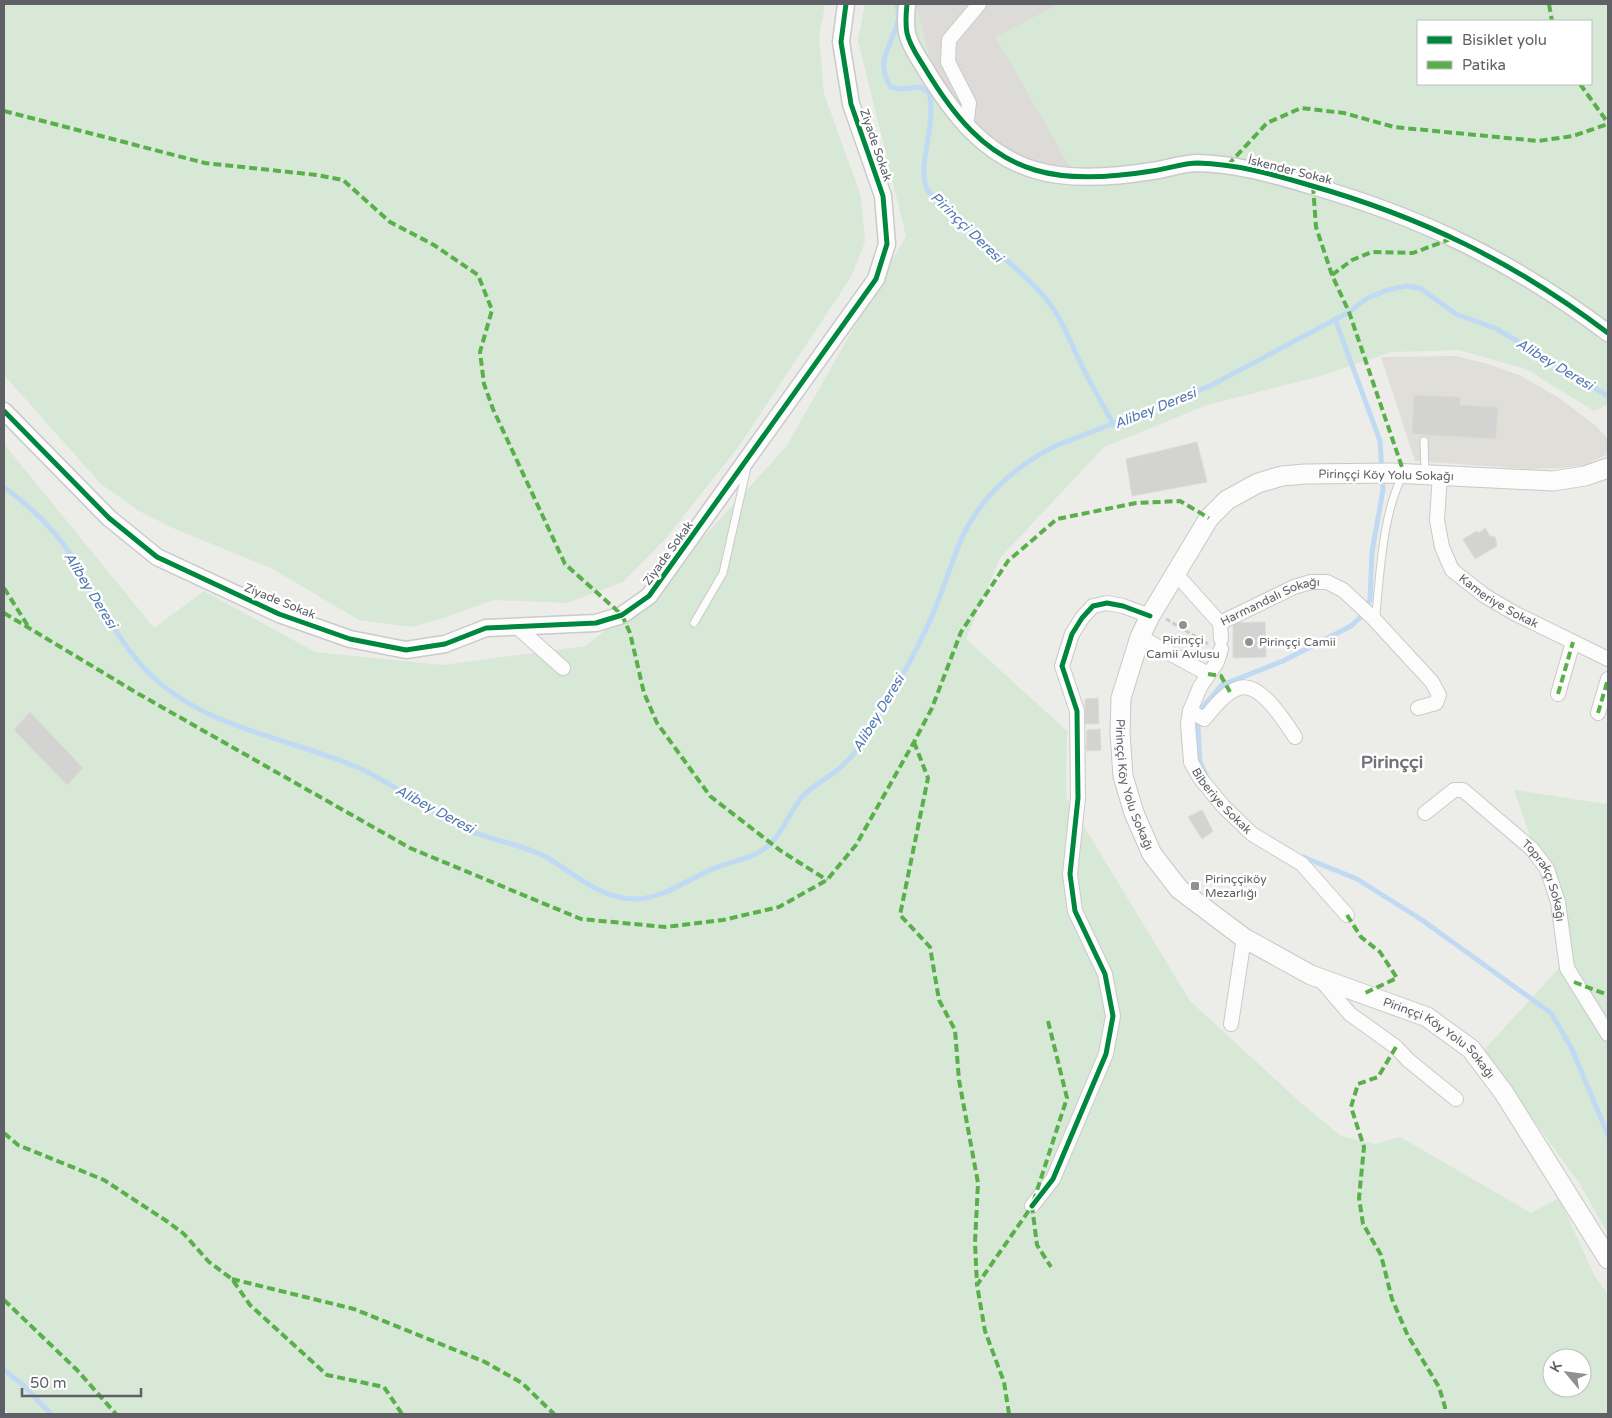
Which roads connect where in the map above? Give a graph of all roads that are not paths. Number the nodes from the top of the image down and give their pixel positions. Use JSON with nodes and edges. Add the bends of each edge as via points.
{"nodes":[{"id":1,"x":846,"y":4,"type":"edge"},
{"id":2,"x":907,"y":4,"type":"edge"},
{"id":3,"x":979,"y":4,"type":"edge"},
{"id":4,"x":966,"y":127,"type":"junction"},
{"id":5,"x":1608,"y":333,"type":"edge"},
{"id":6,"x":4,"y":411,"type":"edge"},
{"id":7,"x":1424,"y":441,"type":"dead end"},
{"id":8,"x":748,"y":460,"type":"junction"},
{"id":9,"x":1608,"y":468,"type":"edge"},
{"id":10,"x":1398,"y":473,"type":"junction"},
{"id":11,"x":1432,"y":474,"type":"junction"},
{"id":12,"x":1176,"y":574,"type":"junction"},
{"id":13,"x":1152,"y":614,"type":"junction"},
{"id":14,"x":1373,"y":618,"type":"junction"},
{"id":15,"x":694,"y":623,"type":"dead end"},
{"id":16,"x":1220,"y":623,"type":"junction"},
{"id":17,"x":516,"y":626,"type":"junction"},
{"id":18,"x":1140,"y":637,"type":"junction"},
{"id":19,"x":1573,"y":642,"type":"junction"},
{"id":20,"x":1608,"y":659,"type":"edge"},
{"id":21,"x":563,"y":668,"type":"dead end"},
{"id":22,"x":1208,"y":674,"type":"junction"},
{"id":23,"x":1608,"y":679,"type":"edge"},
{"id":24,"x":1558,"y":694,"type":"dead end"},
{"id":25,"x":1418,"y":708,"type":"dead end"},
{"id":26,"x":1190,"y":711,"type":"junction"},
{"id":27,"x":1598,"y":713,"type":"dead end"},
{"id":28,"x":1295,"y":737,"type":"dead end"},
{"id":29,"x":1425,"y":813,"type":"dead end"},
{"id":30,"x":1347,"y":915,"type":"dead end"},
{"id":31,"x":1244,"y":938,"type":"junction"},
{"id":32,"x":1319,"y":978,"type":"junction"},
{"id":33,"x":1231,"y":1024,"type":"dead end"},
{"id":34,"x":1608,"y":1034,"type":"edge"},
{"id":35,"x":1456,"y":1099,"type":"dead end"},
{"id":36,"x":1032,"y":1206,"type":"dead end"},
{"id":37,"x":1608,"y":1259,"type":"edge"}],
"edges":[{"from":1,"to":8,"type":"street","name":"Ziyade Sokak","via":[[841,42],[851,104],[883,196],[887,244],[876,279]]},
{"from":2,"to":4,"type":"street","name":"İskender Sokak","via":[[910,45],[940,94]]},
{"from":3,"to":4,"type":"street","via":[[949,40],[948,62],[969,103]]},
{"from":4,"to":5,"type":"street","name":"İskender Sokak","via":[[996,151],[1035,170],[1100,177],[1195,163],[1228,165],[1344,194],[1472,246],[1560,297]]},
{"from":6,"to":17,"type":"street","name":"Ziyade Sokak","via":[[109,518],[157,557],[279,614],[350,638],[406,650],[445,644],[486,628]]},
{"from":7,"to":11,"type":"lane"},
{"from":8,"to":15,"type":"lane","via":[[723,573]]},
{"from":8,"to":17,"type":"street","name":"Ziyade Sokak","via":[[649,596],[622,614],[596,622]]},
{"from":9,"to":11,"type":"main road","name":"Pirinççi Köy Yolu Sokağı","via":[[1553,481]]},
{"from":10,"to":11,"type":"main road","name":"Pirinççi Köy Yolu Sokağı"},
{"from":10,"to":12,"type":"main road","name":"Pirinççi Köy Yolu Sokağı","via":[[1305,474],[1258,483],[1227,500],[1209,518]]},
{"from":10,"to":14,"type":"lane"},
{"from":11,"to":19,"type":"street","name":"Kameriye Sokak","via":[[1442,547],[1452,570],[1485,596]]},
{"from":12,"to":13,"type":"main road","name":"Pirinççi Köy Yolu Sokağı"},
{"from":12,"to":16,"type":"street","name":"Harmandalı Sokağı"},
{"from":13,"to":18,"type":"main road","name":"Pirinççi Köy Yolu Sokağı"},
{"from":13,"to":36,"type":"street","via":[[1107,603],[1093,606],[1072,634],[1062,666],[1077,711],[1078,798],[1070,874],[1075,911],[1105,974],[1112,1016],[1106,1054],[1053,1179]]},
{"from":14,"to":16,"type":"street","name":"Harmandalı Sokağı","via":[[1343,590],[1327,582],[1311,582]]},
{"from":14,"to":25,"type":"street","name":"Harmandalı Sokağı","via":[[1432,682],[1439,695],[1436,703]]},
{"from":16,"to":22,"type":"street","name":"Biberiye Sokak","via":[[1217,662]]},
{"from":17,"to":21,"type":"street"},
{"from":18,"to":22,"type":"street"},
{"from":18,"to":31,"type":"main road","name":"Pirinççi Köy Yolu Sokağı","via":[[1120,698],[1123,776],[1134,814],[1152,854],[1179,890]]},
{"from":19,"to":20,"type":"street","name":"Kameriye Sokak"},
{"from":19,"to":24,"type":"street"},
{"from":22,"to":26,"type":"street","name":"Biberiye Sokak"},
{"from":23,"to":27,"type":"street"},
{"from":26,"to":28,"type":"street","via":[[1204,719],[1230,692],[1240,687],[1250,688],[1276,707]]},
{"from":26,"to":30,"type":"street","name":"Biberiye Sokak","via":[[1191,762],[1200,778],[1252,834],[1302,864]]},
{"from":29,"to":34,"type":"street","name":"Toprakçı Sokağı","via":[[1454,790],[1463,790],[1532,849],[1547,869],[1558,902],[1567,968]]},
{"from":31,"to":32,"type":"main road","name":"Pirinççi Köy Yolu Sokağı"},
{"from":31,"to":33,"type":"street"},
{"from":32,"to":35,"type":"street","via":[[1350,1014],[1396,1047]]},
{"from":32,"to":37,"type":"main road","name":"Pirinççi Köy Yolu Sokağı","via":[[1428,1017],[1471,1049],[1504,1093]]}]}
